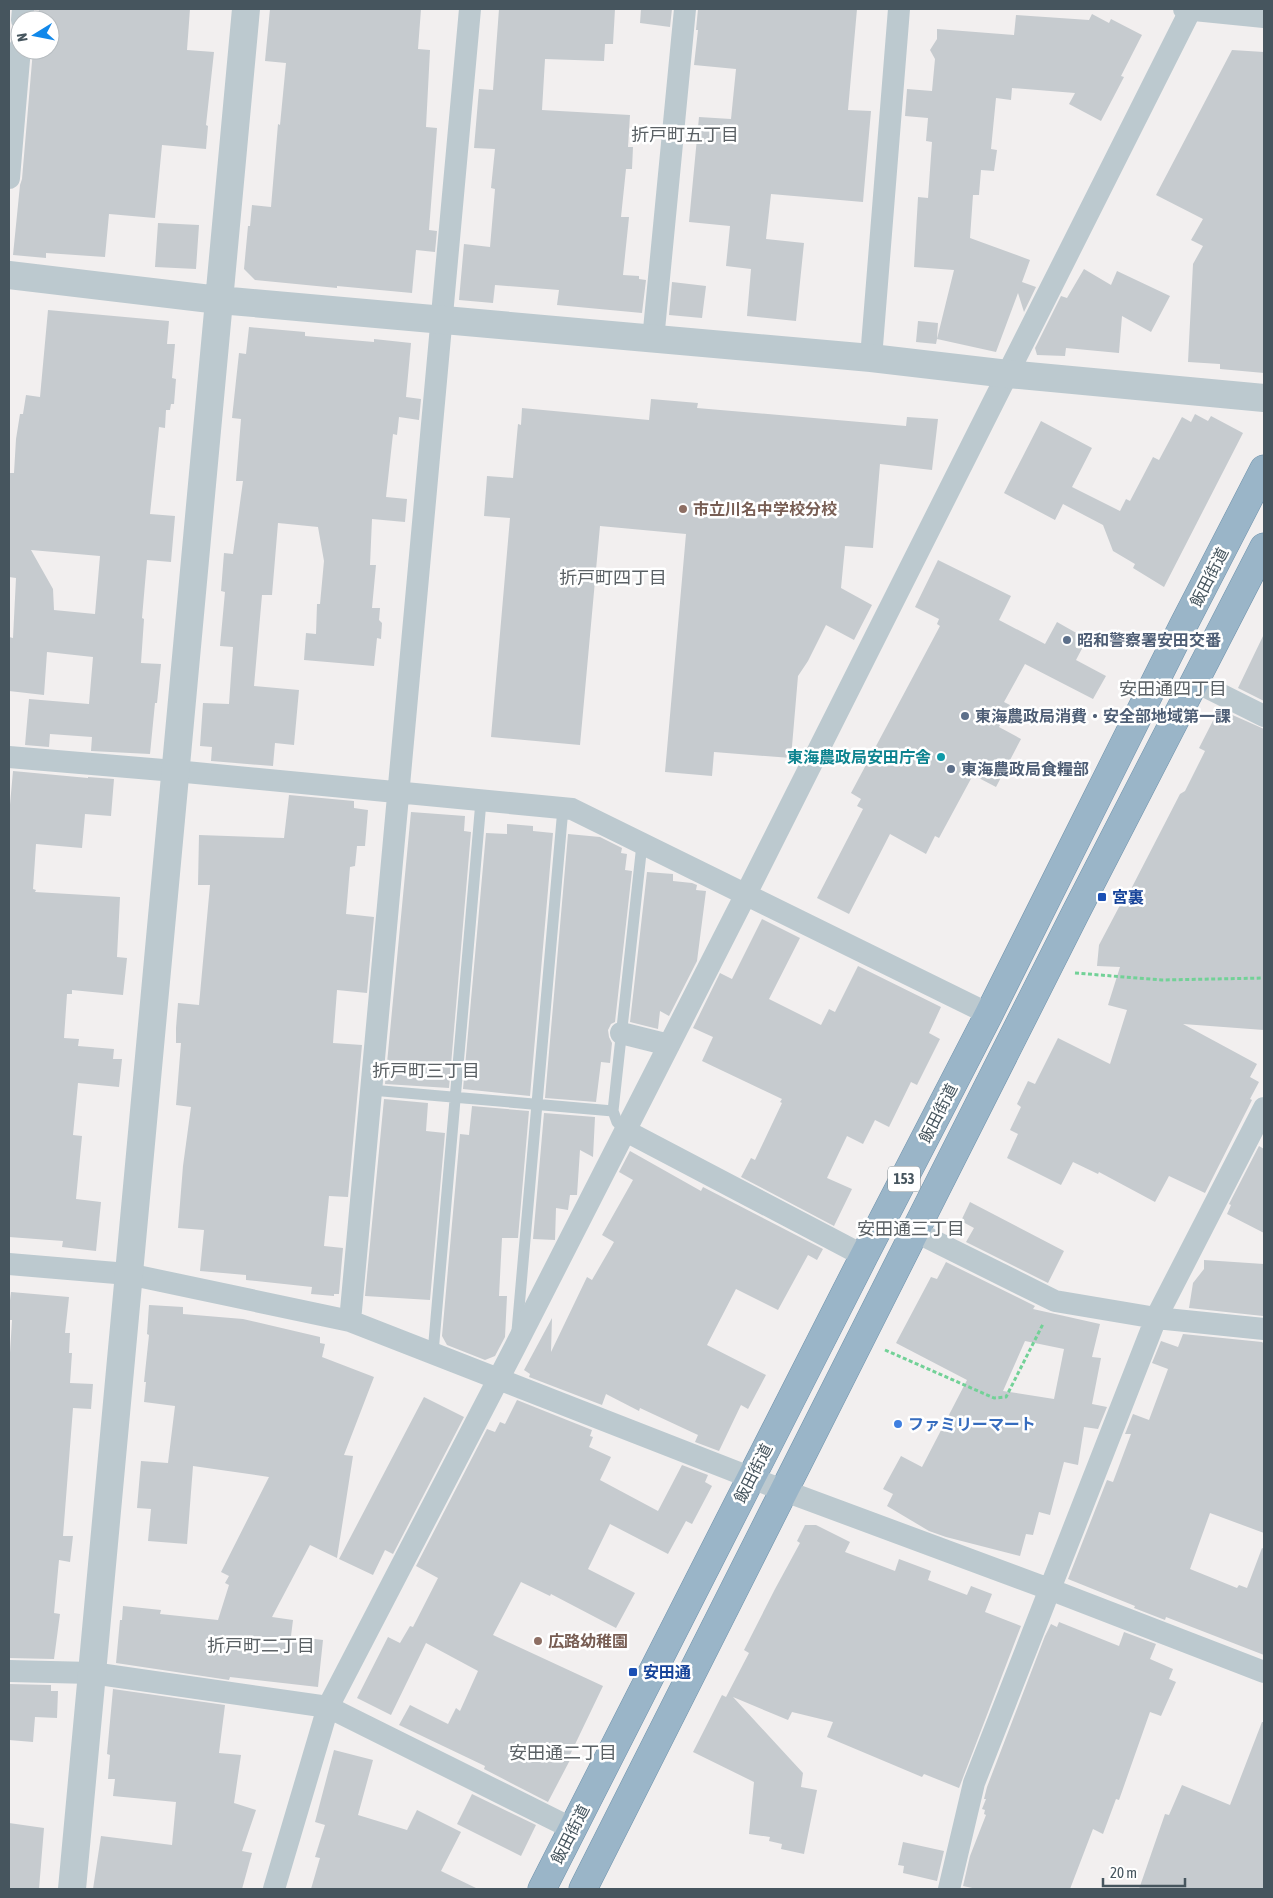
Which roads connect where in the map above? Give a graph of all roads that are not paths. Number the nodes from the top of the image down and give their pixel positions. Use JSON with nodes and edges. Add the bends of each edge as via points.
{"nodes":[{"id":1,"x":246,"y":9,"type":"edge"},
{"id":2,"x":470,"y":9,"type":"edge"},
{"id":3,"x":685,"y":9,"type":"edge"},
{"id":4,"x":899,"y":9,"type":"edge"},
{"id":5,"x":1184,"y":9,"type":"edge"},
{"id":6,"x":1191,"y":9,"type":"edge"},
{"id":7,"x":1264,"y":17,"type":"edge"},
{"id":8,"x":19,"y":60,"type":"edge"},
{"id":9,"x":9,"y":178,"type":"edge"},
{"id":10,"x":9,"y":275,"type":"edge"},
{"id":11,"x":219,"y":300,"type":"junction"},
{"id":12,"x":442,"y":321,"type":"junction"},
{"id":13,"x":653,"y":340,"type":"junction"},
{"id":14,"x":871,"y":358,"type":"junction"},
{"id":15,"x":1008,"y":374,"type":"junction"},
{"id":16,"x":1264,"y":398,"type":"edge"},
{"id":17,"x":1264,"y":469,"type":"edge"},
{"id":18,"x":1264,"y":547,"type":"edge"},
{"id":19,"x":1194,"y":681,"type":"junction"},
{"id":20,"x":1264,"y":716,"type":"edge"},
{"id":21,"x":9,"y":757,"type":"edge"},
{"id":22,"x":175,"y":771,"type":"junction"},
{"id":23,"x":398,"y":794,"type":"junction"},
{"id":24,"x":481,"y":801,"type":"junction"},
{"id":25,"x":563,"y":808,"type":"junction"},
{"id":26,"x":642,"y":844,"type":"junction"},
{"id":27,"x":746,"y":894,"type":"junction"},
{"id":28,"x":989,"y":1014,"type":"junction"},
{"id":29,"x":621,"y":1033,"type":"junction"},
{"id":30,"x":669,"y":1045,"type":"junction"},
{"id":31,"x":371,"y":1090,"type":"junction"},
{"id":32,"x":456,"y":1097,"type":"junction"},
{"id":33,"x":537,"y":1104,"type":"junction"},
{"id":34,"x":1264,"y":1108,"type":"edge"},
{"id":35,"x":613,"y":1111,"type":"junction"},
{"id":36,"x":626,"y":1131,"type":"junction"},
{"id":37,"x":916,"y":1232,"type":"junction"},
{"id":38,"x":864,"y":1256,"type":"junction"},
{"id":39,"x":9,"y":1264,"type":"edge"},
{"id":40,"x":128,"y":1274,"type":"junction"},
{"id":41,"x":1156,"y":1318,"type":"junction"},
{"id":42,"x":350,"y":1321,"type":"junction"},
{"id":43,"x":1264,"y":1329,"type":"edge"},
{"id":44,"x":515,"y":1347,"type":"junction"},
{"id":45,"x":433,"y":1352,"type":"junction"},
{"id":46,"x":500,"y":1378,"type":"junction"},
{"id":47,"x":751,"y":1478,"type":"junction"},
{"id":48,"x":785,"y":1491,"type":"junction"},
{"id":49,"x":1049,"y":1589,"type":"junction"},
{"id":50,"x":9,"y":1672,"type":"edge"},
{"id":51,"x":1264,"y":1672,"type":"edge"},
{"id":52,"x":92,"y":1673,"type":"junction"},
{"id":53,"x":328,"y":1707,"type":"junction"},
{"id":54,"x":572,"y":1829,"type":"junction"},
{"id":55,"x":72,"y":1889,"type":"edge"},
{"id":56,"x":274,"y":1889,"type":"edge"},
{"id":57,"x":542,"y":1889,"type":"edge"},
{"id":58,"x":584,"y":1889,"type":"edge"},
{"id":59,"x":949,"y":1889,"type":"edge"}],
"edges":[{"from":1,"to":11,"type":"street"},
{"from":2,"to":12,"type":"street"},
{"from":3,"to":13,"type":"street"},
{"from":4,"to":14,"type":"street"},
{"from":5,"to":6,"type":"street"},
{"from":6,"to":7,"type":"street"},
{"from":6,"to":15,"type":"street"},
{"from":8,"to":9,"type":"street"},
{"from":10,"to":11,"type":"street"},
{"from":11,"to":12,"type":"street"},
{"from":11,"to":22,"type":"street"},
{"from":12,"to":13,"type":"street"},
{"from":12,"to":23,"type":"street"},
{"from":13,"to":14,"type":"street"},
{"from":14,"to":15,"type":"street"},
{"from":15,"to":16,"type":"street"},
{"from":15,"to":27,"type":"street"},
{"from":17,"to":28,"type":"highway","name":"飯田街道","number":"153"},
{"from":18,"to":19,"type":"highway","name":"飯田街道","number":"153"},
{"from":19,"to":20,"type":"street"},
{"from":19,"to":37,"type":"highway","name":"飯田街道","number":"153"},
{"from":21,"to":22,"type":"street"},
{"from":22,"to":23,"type":"street"},
{"from":22,"to":40,"type":"street"},
{"from":23,"to":24,"type":"street"},
{"from":23,"to":31,"type":"street"},
{"from":24,"to":25,"type":"street"},
{"from":24,"to":32,"type":"lane"},
{"from":25,"to":26,"type":"street","via":[[572,809]]},
{"from":25,"to":33,"type":"lane"},
{"from":26,"to":27,"type":"street"},
{"from":26,"to":29,"type":"lane"},
{"from":27,"to":28,"type":"street"},
{"from":27,"to":30,"type":"street"},
{"from":28,"to":38,"type":"highway","name":"飯田街道","number":"153"},
{"from":29,"to":30,"type":"street"},
{"from":29,"to":35,"type":"lane"},
{"from":30,"to":36,"type":"street"},
{"from":31,"to":32,"type":"lane"},
{"from":31,"to":42,"type":"street"},
{"from":32,"to":33,"type":"lane"},
{"from":32,"to":45,"type":"lane"},
{"from":33,"to":35,"type":"lane"},
{"from":33,"to":44,"type":"lane"},
{"from":34,"to":41,"type":"street"},
{"from":35,"to":36,"type":"lane"},
{"from":36,"to":38,"type":"street"},
{"from":36,"to":44,"type":"street"},
{"from":37,"to":41,"type":"street","via":[[1055,1301]]},
{"from":37,"to":48,"type":"highway","name":"飯田街道","number":"153"},
{"from":38,"to":47,"type":"highway","name":"飯田街道","number":"153"},
{"from":39,"to":40,"type":"street"},
{"from":40,"to":42,"type":"street"},
{"from":40,"to":52,"type":"street"},
{"from":41,"to":43,"type":"street"},
{"from":41,"to":49,"type":"street"},
{"from":42,"to":45,"type":"street"},
{"from":44,"to":46,"type":"street"},
{"from":45,"to":46,"type":"street"},
{"from":46,"to":47,"type":"street"},
{"from":46,"to":53,"type":"street"},
{"from":47,"to":48,"type":"street"},
{"from":47,"to":54,"type":"highway","name":"飯田街道","number":"153"},
{"from":48,"to":49,"type":"street"},
{"from":48,"to":58,"type":"highway","name":"飯田街道","number":"153"},
{"from":49,"to":51,"type":"street"},
{"from":49,"to":59,"type":"street","via":[[974,1783]]},
{"from":50,"to":52,"type":"street"},
{"from":52,"to":53,"type":"street"},
{"from":52,"to":55,"type":"street"},
{"from":53,"to":54,"type":"street"},
{"from":53,"to":56,"type":"street"},
{"from":54,"to":57,"type":"highway","name":"飯田街道","number":"153"}]}
